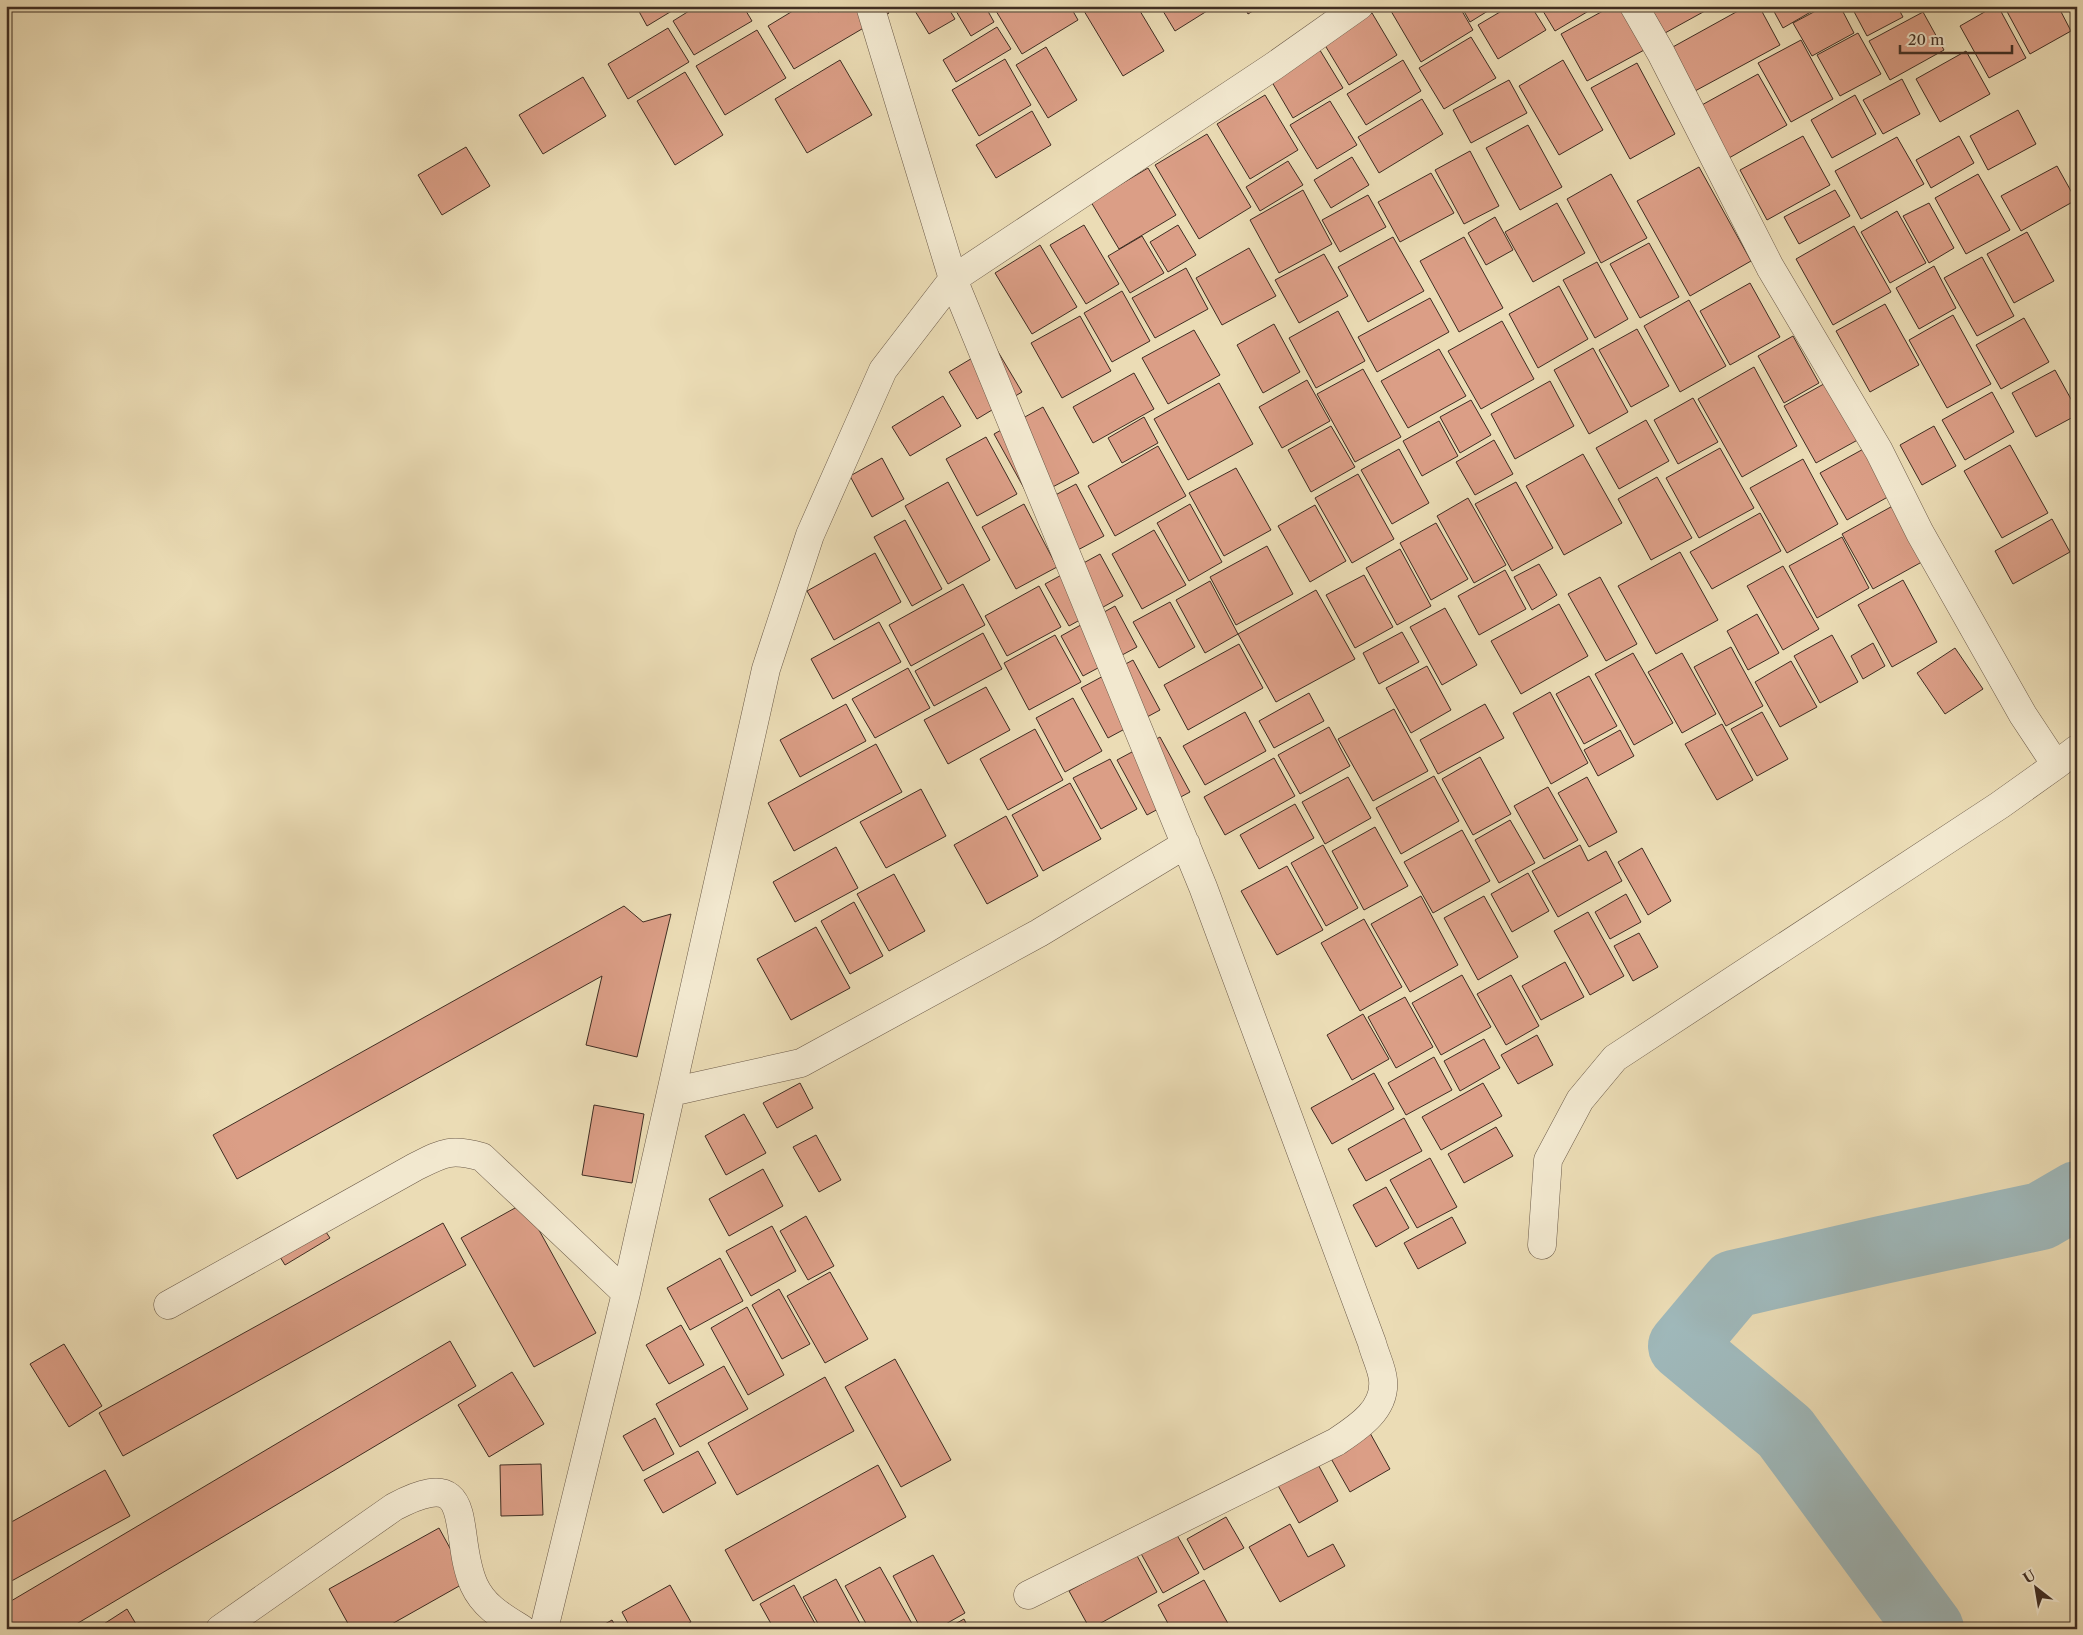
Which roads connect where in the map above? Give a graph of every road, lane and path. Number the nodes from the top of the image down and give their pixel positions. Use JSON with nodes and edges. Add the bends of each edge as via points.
{"nodes":[{"id":1,"x":870,"y":6,"type":"edge"},
{"id":2,"x":1359,"y":6,"type":"edge"},
{"id":3,"x":1634,"y":6,"type":"edge"},
{"id":4,"x":953,"y":279,"type":"junction"},
{"id":5,"x":2066,"y":757,"type":"edge"},
{"id":6,"x":1186,"y":844,"type":"junction"},
{"id":7,"x":671,"y":1092,"type":"junction"},
{"id":8,"x":1542,"y":1245,"type":"dead end"},
{"id":9,"x":626,"y":1293,"type":"junction"},
{"id":10,"x":168,"y":1305,"type":"dead end"},
{"id":11,"x":1028,"y":1595,"type":"dead end"},
{"id":12,"x":220,"y":1629,"type":"edge"},
{"id":13,"x":522,"y":1629,"type":"edge"},
{"id":14,"x":544,"y":1629,"type":"edge"}],
"edges":[{"from":1,"to":4,"type":"street"},
{"from":2,"to":4,"type":"street"},
{"from":3,"to":5,"type":"street","via":[[1770,266],[1879,450],[1920,533],[2023,715]]},
{"from":4,"to":6,"type":"street"},
{"from":4,"to":7,"type":"street","via":[[883,370],[810,535],[766,669]]},
{"from":5,"to":8,"type":"street","via":[[2000,805],[1615,1058],[1580,1100],[1548,1160]]},
{"from":6,"to":7,"type":"street","via":[[1039,933],[801,1063]]},
{"from":6,"to":11,"type":"street","via":[[1372,1343],[1383,1381],[1378,1406],[1359,1427],[1336,1442]]},
{"from":7,"to":9,"type":"street"},
{"from":9,"to":10,"type":"street","via":[[482,1157],[465,1152],[445,1152]]},
{"from":9,"to":14,"type":"street"},
{"from":12,"to":13,"type":"street","via":[[394,1506],[414,1496],[435,1491],[444,1492],[458,1507],[466,1566],[475,1587],[490,1608]]}]}
